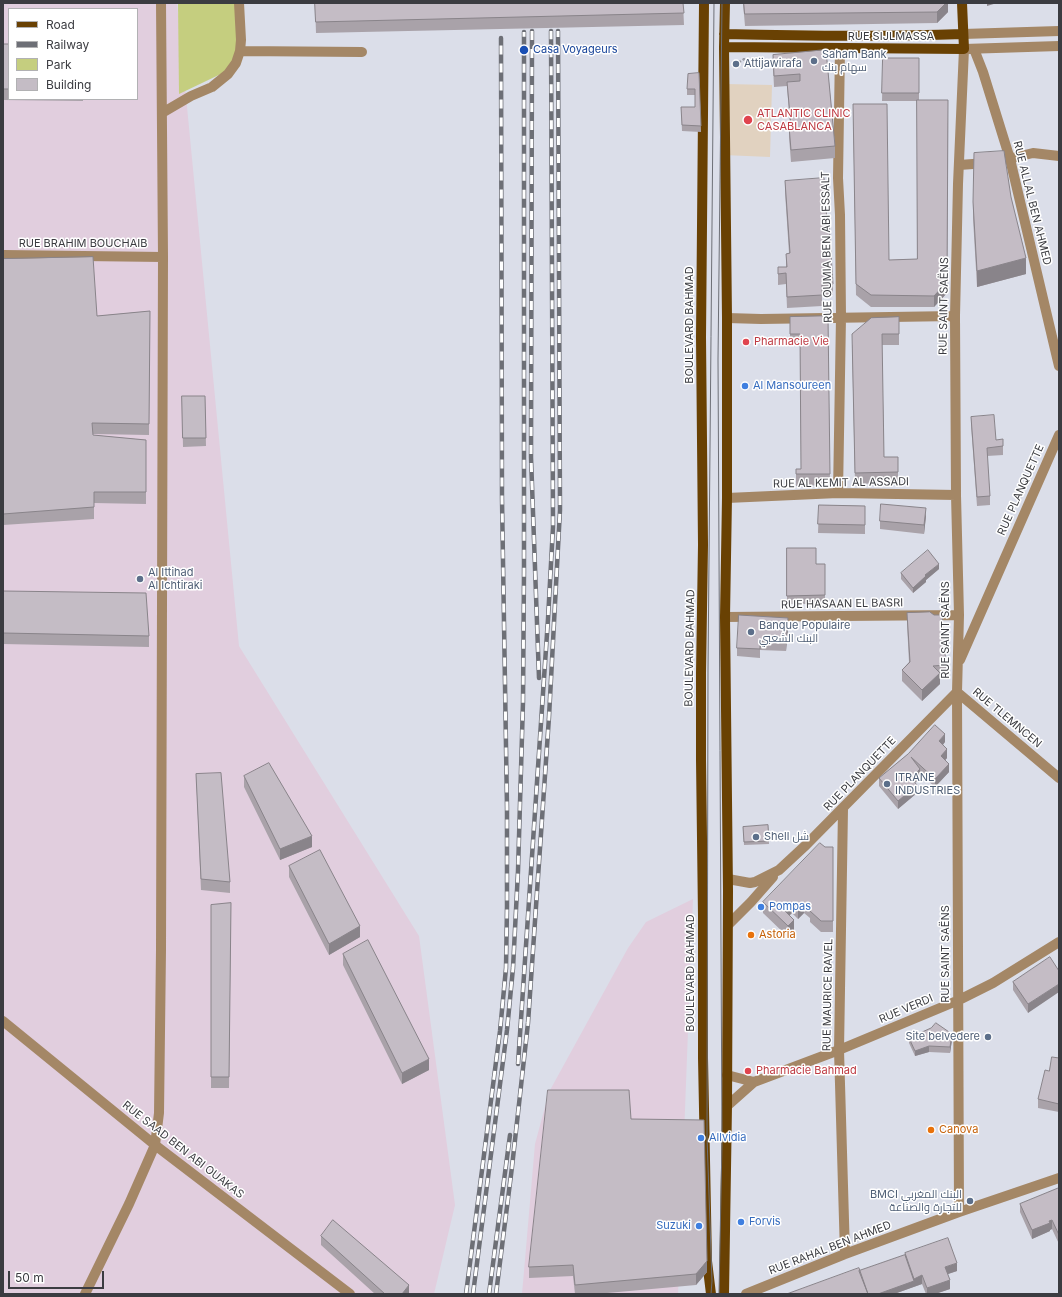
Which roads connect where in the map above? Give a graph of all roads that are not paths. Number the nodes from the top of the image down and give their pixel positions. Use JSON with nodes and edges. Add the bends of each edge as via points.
{"nodes":[{"id":1,"x":161,"y":3,"type":"edge"},
{"id":2,"x":239,"y":3,"type":"edge"},
{"id":3,"x":704,"y":3,"type":"edge"},
{"id":4,"x":725,"y":3,"type":"edge"},
{"id":5,"x":962,"y":3,"type":"edge"},
{"id":6,"x":1059,"y":31,"type":"edge"},
{"id":7,"x":724,"y":34,"type":"junction"},
{"id":8,"x":963,"y":34,"type":"junction"},
{"id":9,"x":1059,"y":46,"type":"edge"},
{"id":10,"x":724,"y":47,"type":"junction"},
{"id":11,"x":840,"y":49,"type":"junction"},
{"id":12,"x":969,"y":49,"type":"junction"},
{"id":13,"x":240,"y":51,"type":"junction"},
{"id":14,"x":362,"y":52,"type":"dead end"},
{"id":15,"x":162,"y":113,"type":"junction"},
{"id":16,"x":1059,"y":156,"type":"edge"},
{"id":17,"x":1010,"y":158,"type":"junction"},
{"id":18,"x":959,"y":165,"type":"junction"},
{"id":19,"x":3,"y":255,"type":"edge"},
{"id":20,"x":162,"y":256,"type":"junction"},
{"id":21,"x":955,"y":316,"type":"junction"},
{"id":22,"x":841,"y":317,"type":"junction"},
{"id":23,"x":727,"y":318,"type":"junction"},
{"id":24,"x":1059,"y":366,"type":"edge"},
{"id":25,"x":1059,"y":435,"type":"edge"},
{"id":26,"x":838,"y":493,"type":"junction"},
{"id":27,"x":956,"y":495,"type":"junction"},
{"id":28,"x":728,"y":498,"type":"junction"},
{"id":29,"x":959,"y":615,"type":"junction"},
{"id":30,"x":726,"y":617,"type":"junction"},
{"id":31,"x":958,"y":666,"type":"junction"},
{"id":32,"x":957,"y":692,"type":"junction"},
{"id":33,"x":1059,"y":778,"type":"edge"},
{"id":34,"x":842,"y":809,"type":"junction"},
{"id":35,"x":778,"y":870,"type":"junction"},
{"id":36,"x":728,"y":879,"type":"junction"},
{"id":37,"x":728,"y":925,"type":"junction"},
{"id":38,"x":1059,"y":942,"type":"edge"},
{"id":39,"x":959,"y":1000,"type":"junction"},
{"id":40,"x":3,"y":1021,"type":"edge"},
{"id":41,"x":839,"y":1050,"type":"junction"},
{"id":42,"x":727,"y":1075,"type":"junction"},
{"id":43,"x":754,"y":1082,"type":"junction"},
{"id":44,"x":727,"y":1106,"type":"junction"},
{"id":45,"x":155,"y":1145,"type":"junction"},
{"id":46,"x":1059,"y":1178,"type":"edge"},
{"id":47,"x":959,"y":1212,"type":"junction"},
{"id":48,"x":845,"y":1254,"type":"junction"},
{"id":49,"x":85,"y":1294,"type":"edge"},
{"id":50,"x":350,"y":1294,"type":"edge"},
{"id":51,"x":710,"y":1294,"type":"edge"},
{"id":52,"x":724,"y":1294,"type":"edge"},
{"id":53,"x":746,"y":1294,"type":"edge"}],
"edges":[{"from":1,"to":15,"type":"street"},
{"from":2,"to":13,"type":"street"},
{"from":3,"to":51,"type":"main road","name":"BOULEVARD BAHMAD","via":[[701,760],[703,1058],[707,1261]]},
{"from":4,"to":7,"type":"main road"},
{"from":5,"to":8,"type":"main road"},
{"from":6,"to":8,"type":"street","name":"RUE SIJLMASSA"},
{"from":7,"to":8,"type":"main road","name":"RUE SIJLMASSA"},
{"from":7,"to":10,"type":"main road"},
{"from":8,"to":12,"type":"main road"},
{"from":9,"to":12,"type":"street","name":"RUE SIJLMASSA"},
{"from":10,"to":11,"type":"main road","name":"RUE SIJLMASSA"},
{"from":10,"to":23,"type":"main road"},
{"from":11,"to":12,"type":"main road","name":"RUE SIJLMASSA"},
{"from":11,"to":22,"type":"street","name":"RUE OUMIA BEN ABI ESSALT","via":[[838,178]]},
{"from":12,"to":17,"type":"street","name":"RUE ALLAL BEN AHMED","via":[[983,72]]},
{"from":12,"to":18,"type":"street","name":"RUE SAINT SAËNS"},
{"from":13,"to":14,"type":"street"},
{"from":13,"to":15,"type":"street","via":[[236,63],[228,74],[212,87]]},
{"from":15,"to":20,"type":"street"},
{"from":16,"to":17,"type":"street","via":[[1033,152]]},
{"from":17,"to":18,"type":"street","via":[[991,163]]},
{"from":17,"to":24,"type":"street","name":"RUE ALLAL BEN AHMED"},
{"from":18,"to":21,"type":"street","name":"RUE SAINT SAËNS"},
{"from":19,"to":20,"type":"street","name":"RUE BRAHIM BOUCHAIB"},
{"from":20,"to":45,"type":"street","via":[[161,950],[159,1113]]},
{"from":21,"to":22,"type":"street"},
{"from":21,"to":27,"type":"street","name":"RUE SAINT SAËNS"},
{"from":22,"to":23,"type":"street"},
{"from":22,"to":26,"type":"street","name":"RUE OUMIA BEN ABI ESSALT"},
{"from":23,"to":28,"type":"main road"},
{"from":25,"to":31,"type":"street","name":"RUE PLANQUETTE"},
{"from":26,"to":27,"type":"street","name":"RUE AL KEMIT AL ASSADI"},
{"from":26,"to":28,"type":"street","name":"RUE AL KEMIT AL ASSADI"},
{"from":27,"to":29,"type":"street","name":"RUE SAINT SAËNS"},
{"from":28,"to":30,"type":"main road"},
{"from":29,"to":30,"type":"street","name":"RUE HASAAN EL BASRI"},
{"from":29,"to":31,"type":"street","name":"RUE SAINT SAËNS"},
{"from":30,"to":36,"type":"main road"},
{"from":31,"to":32,"type":"street","name":"RUE SAINT SAËNS"},
{"from":32,"to":33,"type":"street","name":"RUE TLEMNCEN"},
{"from":32,"to":34,"type":"street","name":"RUE PLANQUETTE"},
{"from":32,"to":39,"type":"street","name":"RUE SAINT SAËNS"},
{"from":34,"to":35,"type":"street","name":"RUE PLANQUETTE"},
{"from":34,"to":41,"type":"street","name":"RUE MAURICE RAVEL"},
{"from":35,"to":36,"type":"street","name":"RUE PLANQUETTE","via":[[750,883]]},
{"from":35,"to":37,"type":"street","name":"RUE PLANQUETTE"},
{"from":36,"to":37,"type":"main road"},
{"from":37,"to":42,"type":"main road"},
{"from":38,"to":39,"type":"street","name":"RUE VERDI","via":[[993,983]]},
{"from":39,"to":41,"type":"street","name":"RUE VERDI"},
{"from":39,"to":47,"type":"street","name":"RUE SAINT SAËNS"},
{"from":40,"to":45,"type":"street","name":"RUE SAAD BEN ABI OUAKAS"},
{"from":41,"to":43,"type":"street","name":"RUE VERDI"},
{"from":41,"to":48,"type":"street","name":"RUE MAURICE RAVEL"},
{"from":42,"to":43,"type":"street"},
{"from":42,"to":44,"type":"main road"},
{"from":43,"to":44,"type":"street","name":"RUE VERDI"},
{"from":44,"to":52,"type":"main road"},
{"from":45,"to":49,"type":"street"},
{"from":45,"to":50,"type":"street","name":"RUE SAAD BEN ABI OUAKAS"},
{"from":46,"to":47,"type":"street","name":"RUE RAHAL BEN AHMED"},
{"from":47,"to":48,"type":"street","name":"RUE RAHAL BEN AHMED"},
{"from":48,"to":53,"type":"street","name":"RUE RAHAL BEN AHMED"}]}
